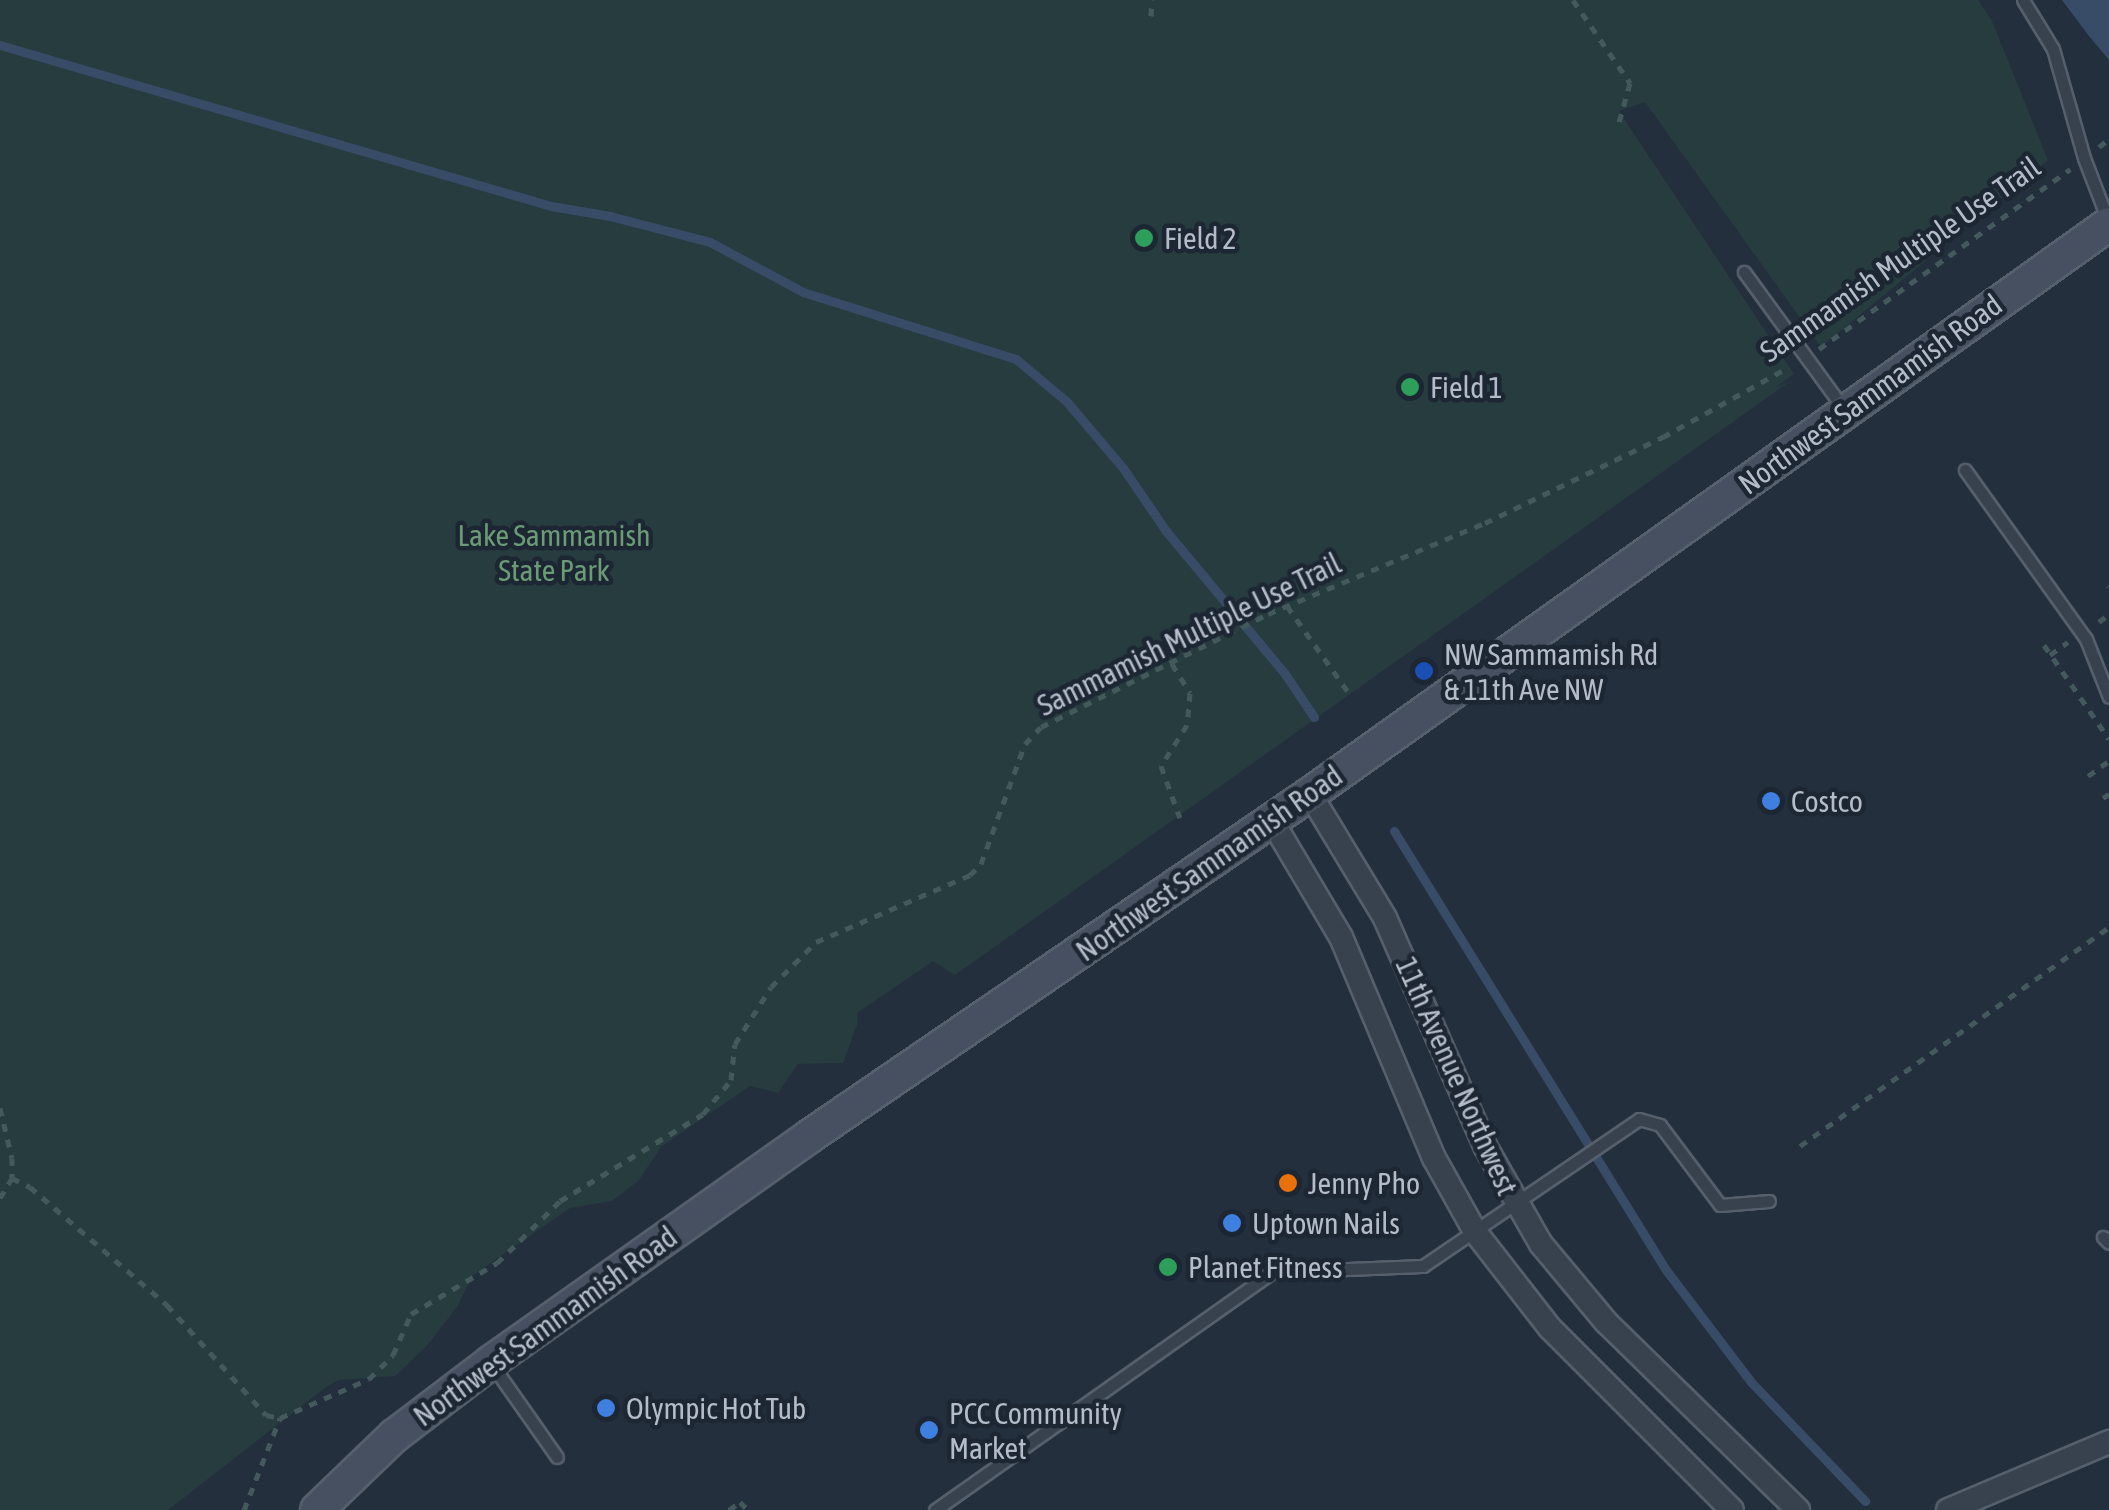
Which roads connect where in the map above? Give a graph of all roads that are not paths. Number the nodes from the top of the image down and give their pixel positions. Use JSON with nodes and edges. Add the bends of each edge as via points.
{"nodes":[{"id":1,"x":2023,"y":0,"type":"edge"},
{"id":2,"x":2109,"y":223,"type":"edge"},
{"id":3,"x":1744,"y":272,"type":"dead end"},
{"id":4,"x":1845,"y":411,"type":"junction"},
{"id":5,"x":1966,"y":470,"type":"dead end"},
{"id":6,"x":2109,"y":696,"type":"edge"},
{"id":7,"x":1310,"y":794,"type":"junction"},
{"id":8,"x":1272,"y":820,"type":"junction"},
{"id":9,"x":1768,"y":1201,"type":"dead end"},
{"id":10,"x":1516,"y":1205,"type":"junction"},
{"id":11,"x":1476,"y":1233,"type":"junction"},
{"id":12,"x":490,"y":1362,"type":"junction"},
{"id":13,"x":2109,"y":1442,"type":"edge"},
{"id":14,"x":556,"y":1457,"type":"dead end"},
{"id":15,"x":316,"y":1510,"type":"edge"},
{"id":16,"x":934,"y":1510,"type":"edge"},
{"id":17,"x":1732,"y":1510,"type":"edge"},
{"id":18,"x":1798,"y":1510,"type":"edge"},
{"id":19,"x":1948,"y":1510,"type":"edge"}],
"edges":[{"from":1,"to":2,"type":"lane","via":[[2053,49]]},
{"from":2,"to":4,"type":"main road","name":"Northwest Sammamish Road"},
{"from":3,"to":4,"type":"lane"},
{"from":4,"to":7,"type":"main road","name":"Northwest Sammamish Road"},
{"from":5,"to":6,"type":"lane","via":[[2086,639]]},
{"from":7,"to":8,"type":"main road","name":"Northwest Sammamish Road"},
{"from":7,"to":10,"type":"street","name":"11th Avenue Northwest","via":[[1385,918]]},
{"from":8,"to":11,"type":"street","name":"11th Avenue Northwest","via":[[1341,937],[1434,1158]]},
{"from":8,"to":12,"type":"main road","name":"Northwest Sammamish Road"},
{"from":9,"to":10,"type":"lane","via":[[1720,1205],[1660,1125],[1647,1118]]},
{"from":10,"to":11,"type":"lane"},
{"from":10,"to":18,"type":"street","name":"11th Avenue Northwest","via":[[1606,1322]]},
{"from":11,"to":16,"type":"lane","via":[[1423,1266],[1274,1272]]},
{"from":11,"to":17,"type":"street","name":"11th Avenue Northwest","via":[[1540,1317]]},
{"from":12,"to":14,"type":"lane"},
{"from":12,"to":15,"type":"main road","name":"Northwest Sammamish Road","via":[[394,1436]]},
{"from":13,"to":19,"type":"street"}]}
